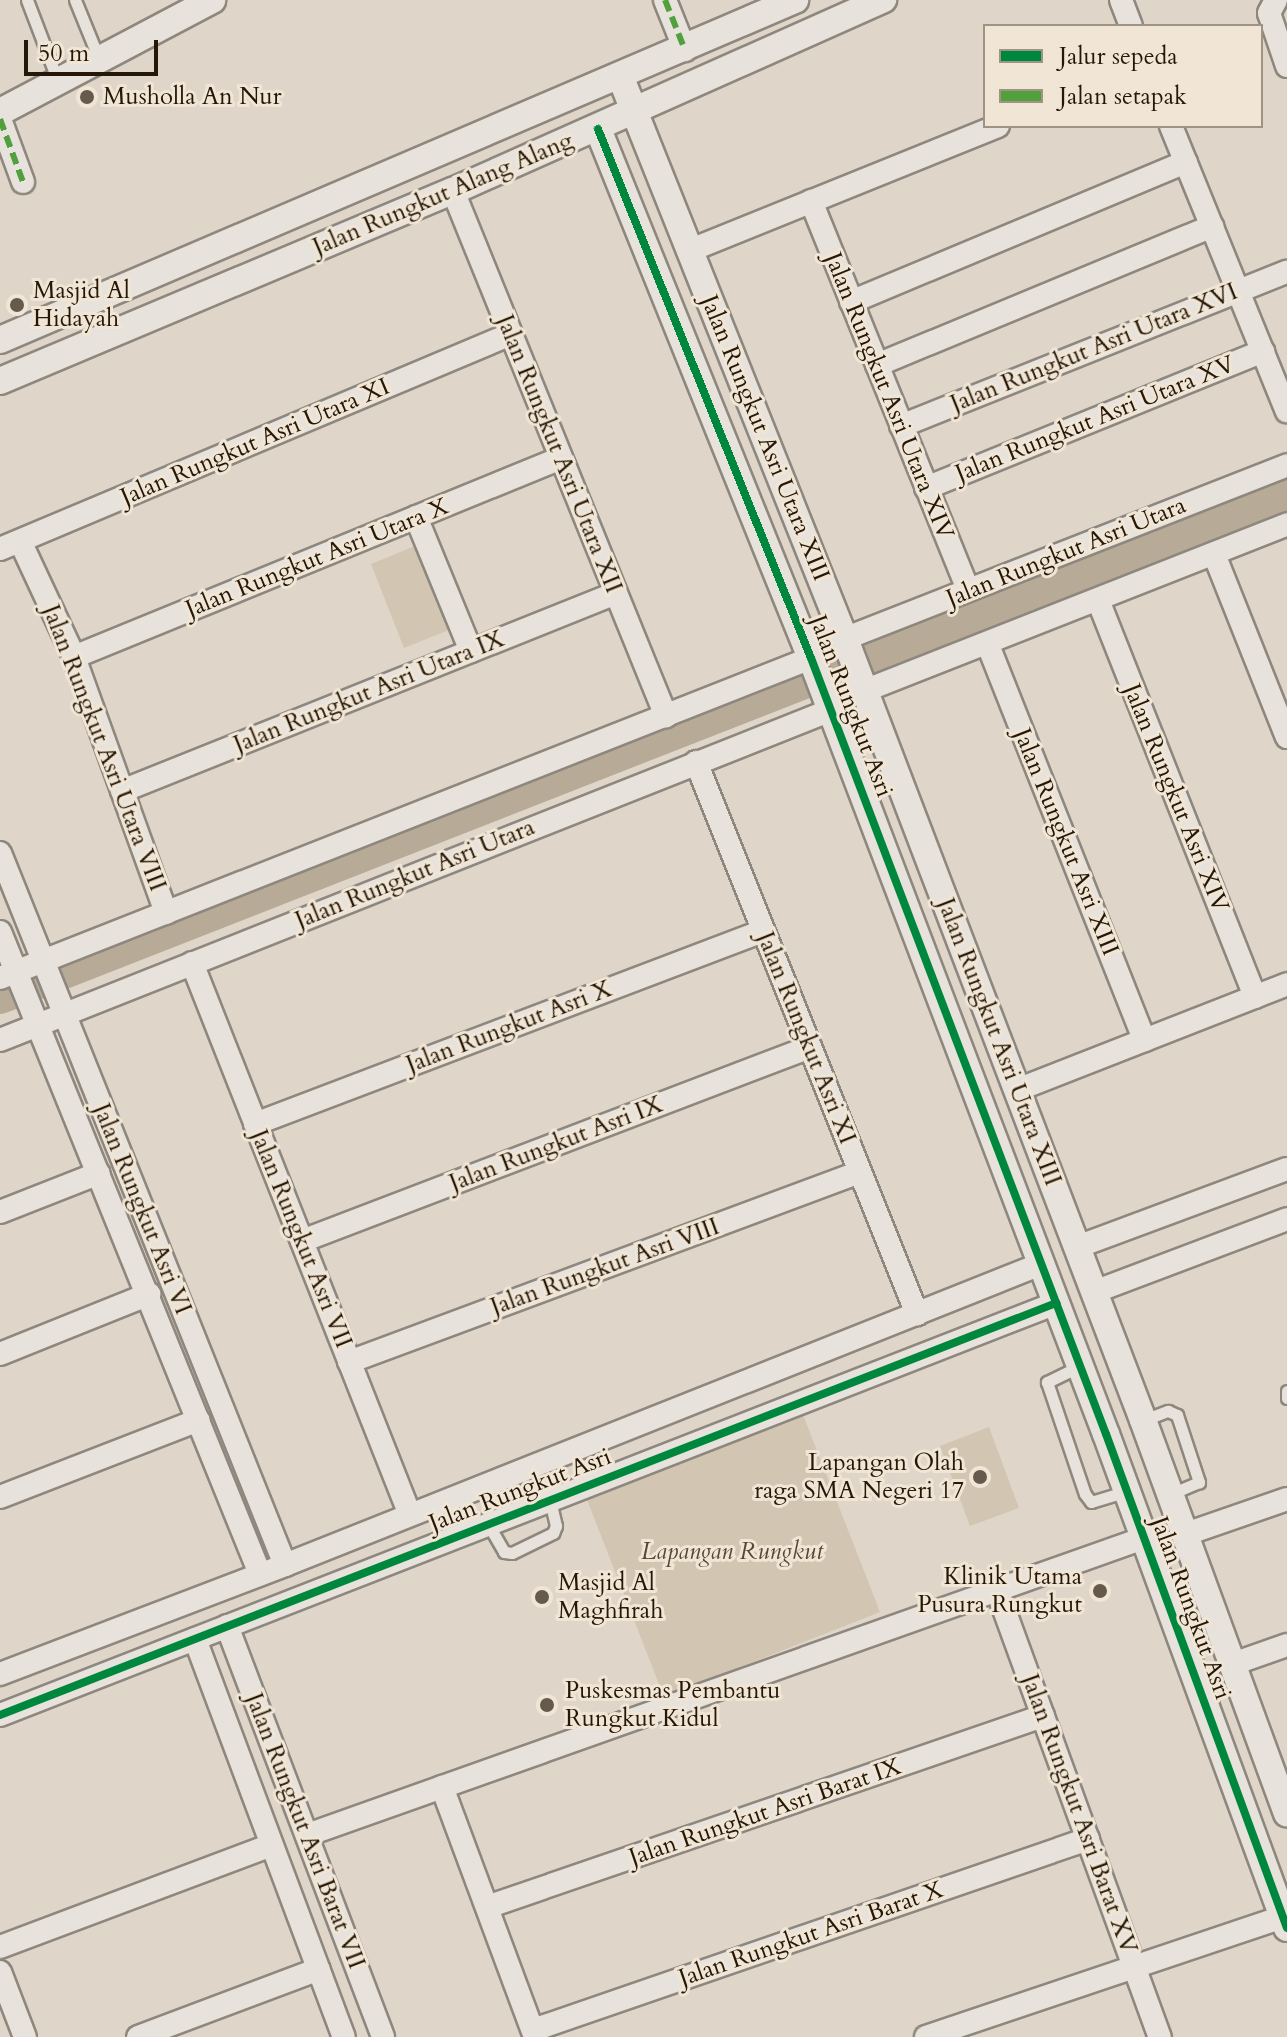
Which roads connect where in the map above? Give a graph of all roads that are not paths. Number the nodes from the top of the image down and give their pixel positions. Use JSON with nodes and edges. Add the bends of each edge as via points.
{"nodes":[{"id":1,"x":27,"y":0,"type":"edge"},
{"id":2,"x":75,"y":0,"type":"edge"},
{"id":3,"x":212,"y":0,"type":"edge"},
{"id":4,"x":665,"y":0,"type":"edge"},
{"id":5,"x":795,"y":0,"type":"edge"},
{"id":6,"x":883,"y":0,"type":"edge"},
{"id":7,"x":1121,"y":0,"type":"edge"},
{"id":8,"x":1276,"y":0,"type":"edge"},
{"id":9,"x":185,"y":6,"type":"edge"},
{"id":10,"x":1130,"y":24,"type":"edge"},
{"id":11,"x":685,"y":50,"type":"junction"},
{"id":12,"x":100,"y":61,"type":"junction"},
{"id":13,"x":1287,"y":66,"type":"edge"},
{"id":14,"x":621,"y":78,"type":"junction"},
{"id":15,"x":59,"y":82,"type":"junction"},
{"id":16,"x":0,"y":112,"type":"edge"},
{"id":17,"x":636,"y":113,"type":"junction"},
{"id":18,"x":0,"y":119,"type":"edge"},
{"id":19,"x":993,"y":128,"type":"edge"},
{"id":20,"x":1172,"y":128,"type":"edge"},
{"id":21,"x":598,"y":129,"type":"junction"},
{"id":22,"x":1186,"y":162,"type":"junction"},
{"id":23,"x":23,"y":182,"type":"dead end"},
{"id":24,"x":453,"y":191,"type":"junction"},
{"id":25,"x":811,"y":201,"type":"junction"},
{"id":26,"x":1212,"y":226,"type":"junction"},
{"id":27,"x":691,"y":250,"type":"junction"},
{"id":28,"x":1287,"y":272,"type":"edge"},
{"id":29,"x":1238,"y":289,"type":"junction"},
{"id":30,"x":851,"y":302,"type":"junction"},
{"id":31,"x":511,"y":334,"type":"junction"},
{"id":32,"x":0,"y":340,"type":"edge"},
{"id":33,"x":1263,"y":351,"type":"junction"},
{"id":34,"x":877,"y":365,"type":"junction"},
{"id":35,"x":742,"y":379,"type":"junction"},
{"id":36,"x":0,"y":381,"type":"edge"},
{"id":37,"x":705,"y":394,"type":"junction"},
{"id":38,"x":1287,"y":411,"type":"edge"},
{"id":39,"x":901,"y":426,"type":"junction"},
{"id":40,"x":561,"y":458,"type":"junction"},
{"id":41,"x":1287,"y":465,"type":"edge"},
{"id":42,"x":926,"y":488,"type":"junction"},
{"id":43,"x":416,"y":517,"type":"junction"},
{"id":44,"x":1287,"y":524,"type":"edge"},
{"id":45,"x":10,"y":545,"type":"edge"},
{"id":46,"x":1214,"y":554,"type":"junction"},
{"id":47,"x":968,"y":590,"type":"junction"},
{"id":48,"x":616,"y":593,"type":"junction"},
{"id":49,"x":1098,"y":600,"type":"junction"},
{"id":50,"x":846,"y":643,"type":"junction"},
{"id":51,"x":988,"y":645,"type":"junction"},
{"id":52,"x":471,"y":651,"type":"junction"},
{"id":53,"x":74,"y":657,"type":"junction"},
{"id":54,"x":812,"y":661,"type":"junction"},
{"id":55,"x":862,"y":686,"type":"junction"},
{"id":56,"x":829,"y":704,"type":"junction"},
{"id":57,"x":666,"y":716,"type":"junction"},
{"id":58,"x":1287,"y":737,"type":"edge"},
{"id":59,"x":696,"y":762,"type":"junction"},
{"id":60,"x":122,"y":791,"type":"junction"},
{"id":61,"x":0,"y":853,"type":"edge"},
{"id":62,"x":166,"y":913,"type":"junction"},
{"id":63,"x":763,"y":931,"type":"junction"},
{"id":64,"x":0,"y":932,"type":"edge"},
{"id":65,"x":192,"y":963,"type":"junction"},
{"id":66,"x":44,"y":967,"type":"junction"},
{"id":67,"x":972,"y":974,"type":"junction"},
{"id":68,"x":12,"y":978,"type":"edge"},
{"id":69,"x":1287,"y":984,"type":"edge"},
{"id":70,"x":937,"y":988,"type":"junction"},
{"id":71,"x":1255,"y":997,"type":"junction"},
{"id":72,"x":62,"y":1010,"type":"junction"},
{"id":73,"x":34,"y":1021,"type":"junction"},
{"id":74,"x":0,"y":1040,"type":"edge"},
{"id":75,"x":1144,"y":1040,"type":"junction"},
{"id":76,"x":810,"y":1047,"type":"junction"},
{"id":77,"x":1017,"y":1090,"type":"junction"},
{"id":78,"x":255,"y":1124,"type":"junction"},
{"id":79,"x":1287,"y":1169,"type":"edge"},
{"id":80,"x":860,"y":1172,"type":"junction"},
{"id":81,"x":99,"y":1173,"type":"junction"},
{"id":82,"x":0,"y":1212,"type":"edge"},
{"id":83,"x":1287,"y":1219,"type":"edge"},
{"id":84,"x":302,"y":1241,"type":"junction"},
{"id":85,"x":1077,"y":1247,"type":"junction"},
{"id":86,"x":1041,"y":1264,"type":"junction"},
{"id":87,"x":1094,"y":1292,"type":"junction"},
{"id":88,"x":149,"y":1294,"type":"junction"},
{"id":89,"x":1056,"y":1303,"type":"junction"},
{"id":90,"x":917,"y":1314,"type":"junction"},
{"id":91,"x":0,"y":1354,"type":"edge"},
{"id":92,"x":349,"y":1362,"type":"junction"},
{"id":93,"x":1080,"y":1366,"type":"junction"},
{"id":94,"x":1287,"y":1391,"type":"edge"},
{"id":95,"x":1287,"y":1398,"type":"edge"},
{"id":96,"x":199,"y":1420,"type":"junction"},
{"id":97,"x":1143,"y":1420,"type":"junction"},
{"id":98,"x":628,"y":1428,"type":"junction"},
{"id":99,"x":1106,"y":1434,"type":"junction"},
{"id":100,"x":642,"y":1464,"type":"junction"},
{"id":101,"x":1127,"y":1491,"type":"junction"},
{"id":102,"x":0,"y":1497,"type":"edge"},
{"id":103,"x":1287,"y":1499,"type":"edge"},
{"id":104,"x":550,"y":1500,"type":"junction"},
{"id":105,"x":410,"y":1515,"type":"junction"},
{"id":106,"x":488,"y":1524,"type":"junction"},
{"id":107,"x":1186,"y":1534,"type":"junction"},
{"id":108,"x":1144,"y":1538,"type":"junction"},
{"id":109,"x":285,"y":1565,"type":"junction"},
{"id":110,"x":260,"y":1574,"type":"junction"},
{"id":111,"x":997,"y":1590,"type":"junction"},
{"id":112,"x":227,"y":1626,"type":"junction"},
{"id":113,"x":195,"y":1639,"type":"junction"},
{"id":114,"x":1287,"y":1645,"type":"edge"},
{"id":115,"x":1233,"y":1664,"type":"junction"},
{"id":116,"x":0,"y":1674,"type":"edge"},
{"id":117,"x":0,"y":1715,"type":"edge"},
{"id":118,"x":1043,"y":1716,"type":"junction"},
{"id":119,"x":442,"y":1787,"type":"junction"},
{"id":120,"x":1287,"y":1814,"type":"edge"},
{"id":121,"x":307,"y":1835,"type":"junction"},
{"id":122,"x":1088,"y":1839,"type":"junction"},
{"id":123,"x":272,"y":1845,"type":"junction"},
{"id":124,"x":487,"y":1907,"type":"junction"},
{"id":125,"x":1285,"y":1922,"type":"edge"},
{"id":126,"x":0,"y":1947,"type":"edge"},
{"id":127,"x":1134,"y":1964,"type":"junction"},
{"id":128,"x":319,"y":1969,"type":"junction"},
{"id":129,"x":0,"y":1972,"type":"edge"},
{"id":130,"x":534,"y":2034,"type":"edge"},
{"id":131,"x":25,"y":2037,"type":"edge"},
{"id":132,"x":138,"y":2037,"type":"edge"},
{"id":133,"x":344,"y":2037,"type":"edge"},
{"id":134,"x":383,"y":2037,"type":"edge"},
{"id":135,"x":926,"y":2037,"type":"edge"},
{"id":136,"x":1160,"y":2037,"type":"edge"}],
"edges":[{"from":1,"to":15,"type":"lane"},
{"from":2,"to":12,"type":"lane"},
{"from":3,"to":9,"type":"street"},
{"from":4,"to":11,"type":"street"},
{"from":5,"to":11,"type":"street","name":"Jalan Rungkut Alang Alang"},
{"from":6,"to":17,"type":"street","name":"Jalan Rungkut Alang Alang"},
{"from":7,"to":10,"type":"street"},
{"from":8,"to":13,"type":"street","via":[[1269,13]]},
{"from":9,"to":12,"type":"street"},
{"from":11,"to":14,"type":"street","name":"Jalan Rungkut Alang Alang"},
{"from":12,"to":15,"type":"street"},
{"from":14,"to":17,"type":"street","name":"Jalan Rungkut Asri Utara XIII"},
{"from":14,"to":32,"type":"street","name":"Jalan Rungkut Alang Alang"},
{"from":15,"to":16,"type":"street"},
{"from":17,"to":21,"type":"street","name":"Jalan Rungkut Alang Alang"},
{"from":17,"to":27,"type":"street","name":"Jalan Rungkut Asri Utara XIII"},
{"from":18,"to":23,"type":"street"},
{"from":19,"to":25,"type":"street"},
{"from":20,"to":22,"type":"street"},
{"from":21,"to":24,"type":"street","name":"Jalan Rungkut Alang Alang"},
{"from":21,"to":37,"type":"street","name":"Jalan Rungkut Asri"},
{"from":22,"to":26,"type":"street"},
{"from":22,"to":30,"type":"street"},
{"from":24,"to":31,"type":"street","name":"Jalan Rungkut Asri Utara XII"},
{"from":24,"to":36,"type":"street","name":"Jalan Rungkut Alang Alang"},
{"from":25,"to":27,"type":"street"},
{"from":25,"to":30,"type":"street","name":"Jalan Rungkut Asri Utara XIV"},
{"from":26,"to":29,"type":"street"},
{"from":26,"to":34,"type":"street"},
{"from":27,"to":35,"type":"street","name":"Jalan Rungkut Asri Utara XIII"},
{"from":28,"to":29,"type":"street","name":"Jalan Rungkut Asri Utara XVI"},
{"from":29,"to":33,"type":"street"},
{"from":29,"to":39,"type":"street","name":"Jalan Rungkut Asri Utara XVI"},
{"from":30,"to":34,"type":"street","name":"Jalan Rungkut Asri Utara XIV"},
{"from":31,"to":40,"type":"street","name":"Jalan Rungkut Asri Utara XII"},
{"from":31,"to":45,"type":"street","name":"Jalan Rungkut Asri Utara XI"},
{"from":33,"to":38,"type":"street"},
{"from":33,"to":42,"type":"street","name":"Jalan Rungkut Asri Utara XV"},
{"from":34,"to":39,"type":"street","name":"Jalan Rungkut Asri Utara XIV"},
{"from":35,"to":37,"type":"street"},
{"from":35,"to":50,"type":"street","name":"Jalan Rungkut Asri Utara XIII"},
{"from":37,"to":54,"type":"street","name":"Jalan Rungkut Asri"},
{"from":39,"to":42,"type":"street","name":"Jalan Rungkut Asri Utara XIV"},
{"from":40,"to":43,"type":"street","name":"Jalan Rungkut Asri Utara X"},
{"from":40,"to":48,"type":"street","name":"Jalan Rungkut Asri Utara XII"},
{"from":41,"to":47,"type":"street","name":"Jalan Rungkut Asri Utara"},
{"from":42,"to":47,"type":"street","name":"Jalan Rungkut Asri Utara XIV"},
{"from":43,"to":52,"type":"street"},
{"from":43,"to":53,"type":"street","name":"Jalan Rungkut Asri Utara X"},
{"from":44,"to":46,"type":"street"},
{"from":45,"to":53,"type":"street","name":"Jalan Rungkut Asri Utara VIII"},
{"from":46,"to":49,"type":"street"},
{"from":46,"to":58,"type":"street"},
{"from":47,"to":50,"type":"street","name":"Jalan Rungkut Asri Utara"},
{"from":48,"to":52,"type":"street","name":"Jalan Rungkut Asri Utara IX"},
{"from":48,"to":57,"type":"street","name":"Jalan Rungkut Asri Utara XII"},
{"from":49,"to":51,"type":"street"},
{"from":49,"to":71,"type":"street","name":"Jalan Rungkut Asri XIV"},
{"from":50,"to":55,"type":"street","name":"Jalan Rungkut Asri Utara XIII"},
{"from":51,"to":55,"type":"street"},
{"from":51,"to":75,"type":"street","name":"Jalan Rungkut Asri XIII"},
{"from":52,"to":60,"type":"street","name":"Jalan Rungkut Asri Utara IX"},
{"from":53,"to":60,"type":"street","name":"Jalan Rungkut Asri Utara VIII"},
{"from":54,"to":56,"type":"street","name":"Jalan Rungkut Asri"},
{"from":54,"to":57,"type":"street"},
{"from":55,"to":67,"type":"street","name":"Jalan Rungkut Asri Utara XIII"},
{"from":56,"to":59,"type":"street","name":"Jalan Rungkut Asri Utara"},
{"from":56,"to":70,"type":"street","name":"Jalan Rungkut Asri"},
{"from":57,"to":62,"type":"street"},
{"from":59,"to":63,"type":"street","name":"Jalan Rungkut Asri XI"},
{"from":59,"to":65,"type":"street","name":"Jalan Rungkut Asri Utara"},
{"from":60,"to":62,"type":"street","name":"Jalan Rungkut Asri Utara VIII"},
{"from":61,"to":66,"type":"street","name":"Jalan Rungkut Asri VI"},
{"from":62,"to":66,"type":"street"},
{"from":63,"to":76,"type":"street","name":"Jalan Rungkut Asri XI"},
{"from":63,"to":78,"type":"street","name":"Jalan Rungkut Asri X"},
{"from":64,"to":68,"type":"street","name":"Jalan Rungkut Asri VI"},
{"from":65,"to":72,"type":"street","name":"Jalan Rungkut Asri Utara"},
{"from":65,"to":78,"type":"street","name":"Jalan Rungkut Asri VII"},
{"from":66,"to":68,"type":"street"},
{"from":66,"to":72,"type":"street","name":"Jalan Rungkut Asri VI"},
{"from":67,"to":70,"type":"street"},
{"from":67,"to":77,"type":"street","name":"Jalan Rungkut Asri Utara XIII"},
{"from":68,"to":73,"type":"street","name":"Jalan Rungkut Asri VI"},
{"from":69,"to":71,"type":"street"},
{"from":70,"to":86,"type":"street","name":"Jalan Rungkut Asri"},
{"from":71,"to":75,"type":"street"},
{"from":72,"to":73,"type":"street","name":"Jalan Rungkut Asri Utara"},
{"from":72,"to":109,"type":"street","name":"Jalan Rungkut Asri VI"},
{"from":73,"to":74,"type":"street","name":"Jalan Rungkut Asri Utara"},
{"from":73,"to":81,"type":"street","name":"Jalan Rungkut Asri VI"},
{"from":75,"to":77,"type":"street"},
{"from":76,"to":80,"type":"street","name":"Jalan Rungkut Asri XI"},
{"from":76,"to":84,"type":"street","name":"Jalan Rungkut Asri IX"},
{"from":77,"to":85,"type":"street","name":"Jalan Rungkut Asri Utara XIII"},
{"from":78,"to":84,"type":"street","name":"Jalan Rungkut Asri VII"},
{"from":79,"to":85,"type":"street"},
{"from":80,"to":90,"type":"street","name":"Jalan Rungkut Asri XI"},
{"from":80,"to":92,"type":"street","name":"Jalan Rungkut Asri VIII"},
{"from":81,"to":82,"type":"street"},
{"from":81,"to":88,"type":"street","name":"Jalan Rungkut Asri VI"},
{"from":83,"to":87,"type":"street"},
{"from":84,"to":92,"type":"street","name":"Jalan Rungkut Asri VII"},
{"from":85,"to":87,"type":"street","name":"Jalan Rungkut Asri Utara XIII"},
{"from":86,"to":89,"type":"street","name":"Jalan Rungkut Asri"},
{"from":86,"to":90,"type":"street","name":"Jalan Rungkut Asri"},
{"from":87,"to":97,"type":"street","name":"Jalan Rungkut Asri Utara XIII"},
{"from":88,"to":91,"type":"street"},
{"from":88,"to":96,"type":"street","name":"Jalan Rungkut Asri VI"},
{"from":89,"to":93,"type":"street","name":"Jalan Rungkut Asri"},
{"from":89,"to":100,"type":"street","name":"Jalan Rungkut Asri"},
{"from":90,"to":98,"type":"street","name":"Jalan Rungkut Asri"},
{"from":92,"to":105,"type":"street","name":"Jalan Rungkut Asri VII"},
{"from":93,"to":99,"type":"street","name":"Jalan Rungkut Asri"},
{"from":93,"to":101,"type":"lane","via":[[1047,1382],[1085,1494],[1091,1502]]},
{"from":94,"to":95,"type":"lane"},
{"from":96,"to":102,"type":"street"},
{"from":96,"to":110,"type":"street","name":"Jalan Rungkut Asri VI"},
{"from":97,"to":99,"type":"street"},
{"from":97,"to":107,"type":"street","name":"Jalan Rungkut Asri Utara XIII"},
{"from":98,"to":100,"type":"street"},
{"from":98,"to":105,"type":"street","name":"Jalan Rungkut Asri"},
{"from":99,"to":101,"type":"street","name":"Jalan Rungkut Asri"},
{"from":100,"to":104,"type":"street","name":"Jalan Rungkut Asri"},
{"from":101,"to":108,"type":"street","name":"Jalan Rungkut Asri"},
{"from":103,"to":107,"type":"street"},
{"from":104,"to":106,"type":"street","name":"Jalan Rungkut Asri"},
{"from":104,"to":106,"type":"lane","via":[[553,1533],[512,1553],[504,1552]]},
{"from":105,"to":109,"type":"street","name":"Jalan Rungkut Asri"},
{"from":106,"to":112,"type":"street","name":"Jalan Rungkut Asri"},
{"from":107,"to":115,"type":"street","name":"Jalan Rungkut Asri Utara XIII"},
{"from":108,"to":111,"type":"street"},
{"from":108,"to":125,"type":"street","name":"Jalan Rungkut Asri"},
{"from":109,"to":110,"type":"street","name":"Jalan Rungkut Asri"},
{"from":110,"to":116,"type":"street","name":"Jalan Rungkut Asri"},
{"from":111,"to":118,"type":"street","name":"Jalan Rungkut Asri Barat XV"},
{"from":111,"to":119,"type":"street"},
{"from":112,"to":113,"type":"street","name":"Jalan Rungkut Asri"},
{"from":112,"to":121,"type":"street","name":"Jalan Rungkut Asri Barat VII"},
{"from":113,"to":117,"type":"street","name":"Jalan Rungkut Asri"},
{"from":113,"to":123,"type":"street","name":"Jalan Rungkut Asri Barat VII"},
{"from":114,"to":115,"type":"street"},
{"from":115,"to":120,"type":"street","name":"Jalan Rungkut Asri Utara XIII"},
{"from":118,"to":122,"type":"street","name":"Jalan Rungkut Asri Barat XV"},
{"from":118,"to":124,"type":"street","name":"Jalan Rungkut Asri Barat IX"},
{"from":119,"to":121,"type":"street"},
{"from":119,"to":124,"type":"street"},
{"from":121,"to":134,"type":"street","name":"Jalan Rungkut Asri Barat VII"},
{"from":122,"to":127,"type":"street","name":"Jalan Rungkut Asri Barat XV"},
{"from":122,"to":130,"type":"street","name":"Jalan Rungkut Asri Barat X"},
{"from":123,"to":126,"type":"street"},
{"from":123,"to":128,"type":"street","name":"Jalan Rungkut Asri Barat VII"},
{"from":124,"to":130,"type":"street"},
{"from":125,"to":127,"type":"street"},
{"from":127,"to":135,"type":"street"},
{"from":127,"to":136,"type":"street","name":"Jalan Rungkut Asri Barat XV"},
{"from":128,"to":132,"type":"street"},
{"from":128,"to":133,"type":"street","name":"Jalan Rungkut Asri Barat VII"},
{"from":129,"to":131,"type":"street"}]}
